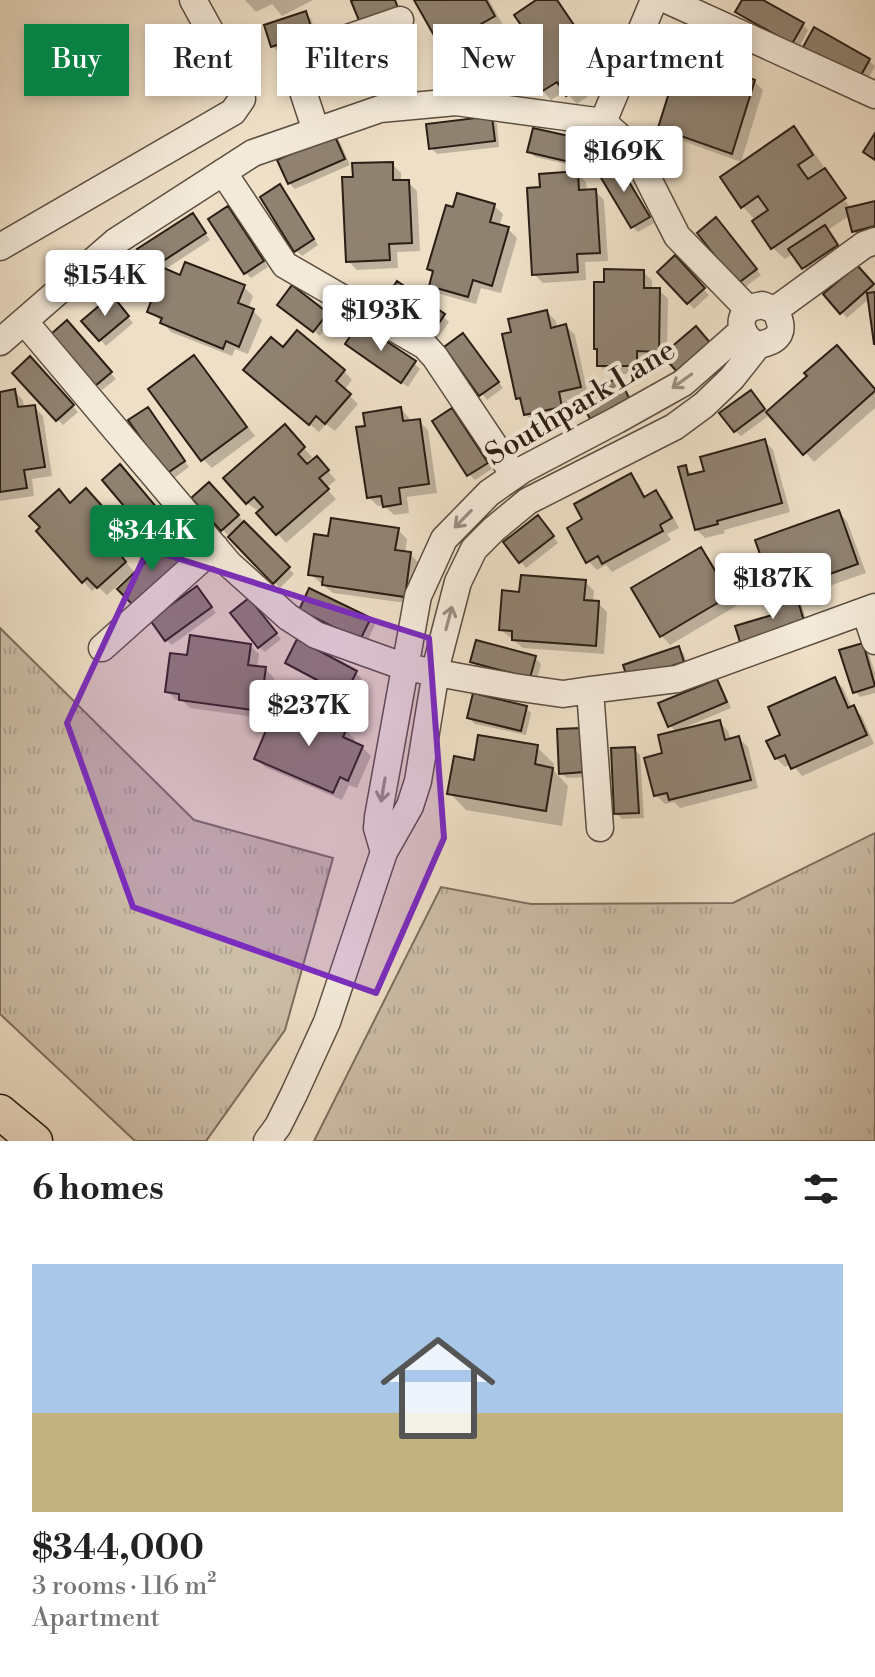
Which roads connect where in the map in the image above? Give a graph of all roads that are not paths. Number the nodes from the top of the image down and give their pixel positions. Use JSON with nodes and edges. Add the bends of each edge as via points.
{"nodes":[{"id":1,"x":193,"y":0,"type":"edge"},
{"id":2,"x":654,"y":0,"type":"edge"},
{"id":3,"x":667,"y":0,"type":"edge"},
{"id":4,"x":400,"y":20,"type":"dead end"},
{"id":5,"x":875,"y":95,"type":"edge"},
{"id":6,"x":603,"y":122,"type":"junction"},
{"id":7,"x":316,"y":131,"type":"junction"},
{"id":8,"x":223,"y":172,"type":"junction"},
{"id":9,"x":875,"y":241,"type":"edge"},
{"id":10,"x":0,"y":247,"type":"edge"},
{"id":11,"x":775,"y":310,"type":"junction"},
{"id":12,"x":24,"y":321,"type":"junction"},
{"id":13,"x":750,"y":329,"type":"junction"},
{"id":14,"x":0,"y":342,"type":"edge"},
{"id":15,"x":514,"y":475,"type":"junction"},
{"id":16,"x":215,"y":547,"type":"junction"},
{"id":17,"x":870,"y":609,"type":"edge"},
{"id":18,"x":875,"y":641,"type":"edge"},
{"id":19,"x":102,"y":648,"type":"dead end"},
{"id":20,"x":405,"y":667,"type":"junction"},
{"id":21,"x":436,"y":673,"type":"junction"},
{"id":22,"x":590,"y":690,"type":"junction"},
{"id":23,"x":600,"y":828,"type":"dead end"},
{"id":24,"x":384,"y":852,"type":"junction"},
{"id":25,"x":0,"y":1112,"type":"edge"},
{"id":26,"x":35,"y":1141,"type":"edge"},
{"id":27,"x":267,"y":1141,"type":"edge"}],
"edges":[{"from":1,"to":10,"type":"street","via":[[240,85],[242,99],[233,112]]},
{"from":2,"to":6,"type":"street"},
{"from":3,"to":5,"type":"street"},
{"from":4,"to":7,"type":"street","via":[[304,53],[298,76]]},
{"from":6,"to":7,"type":"street","via":[[456,102],[380,109]]},
{"from":6,"to":13,"type":"street","via":[[633,149],[677,236]]},
{"from":7,"to":8,"type":"street","via":[[253,153]]},
{"from":8,"to":12,"type":"street","via":[[115,242]]},
{"from":8,"to":15,"type":"street","via":[[285,265],[425,346]]},
{"from":9,"to":11,"type":"street"},
{"from":11,"to":13,"type":"street","via":[[762,305]]},
{"from":11,"to":13,"type":"street","name":"Southpark Lane","via":[[780,334],[771,343]]},
{"from":12,"to":14,"type":"street"},
{"from":12,"to":16,"type":"street"},
{"from":13,"to":15,"type":"street","name":"Southpark Lane","one_way":true,"via":[[683,383]]},
{"from":21,"to":13,"type":"street","name":"Southpark Lane","one_way":true,"via":[[458,582],[474,549],[528,501],[674,427],[704,405],[723,387]]},
{"from":15,"to":20,"type":"street","name":"Southpark Lane","one_way":true,"via":[[444,539],[418,596]]},
{"from":16,"to":19,"type":"street"},
{"from":16,"to":20,"type":"street","via":[[288,617],[316,635]]},
{"from":17,"to":18,"type":"street"},
{"from":17,"to":22,"type":"street","via":[[677,679]]},
{"from":20,"to":21,"type":"street"},
{"from":20,"to":24,"type":"street","name":"Southpark Lane","one_way":true,"via":[[378,817]]},
{"from":21,"to":22,"type":"street","via":[[563,694]]},
{"from":21,"to":24,"type":"street","name":"Southpark Lane","via":[[418,781]]},
{"from":22,"to":23,"type":"street"},
{"from":24,"to":27,"type":"street","name":"Southpark Lane","via":[[327,1022]]},
{"from":25,"to":26,"type":"main road"}]}
